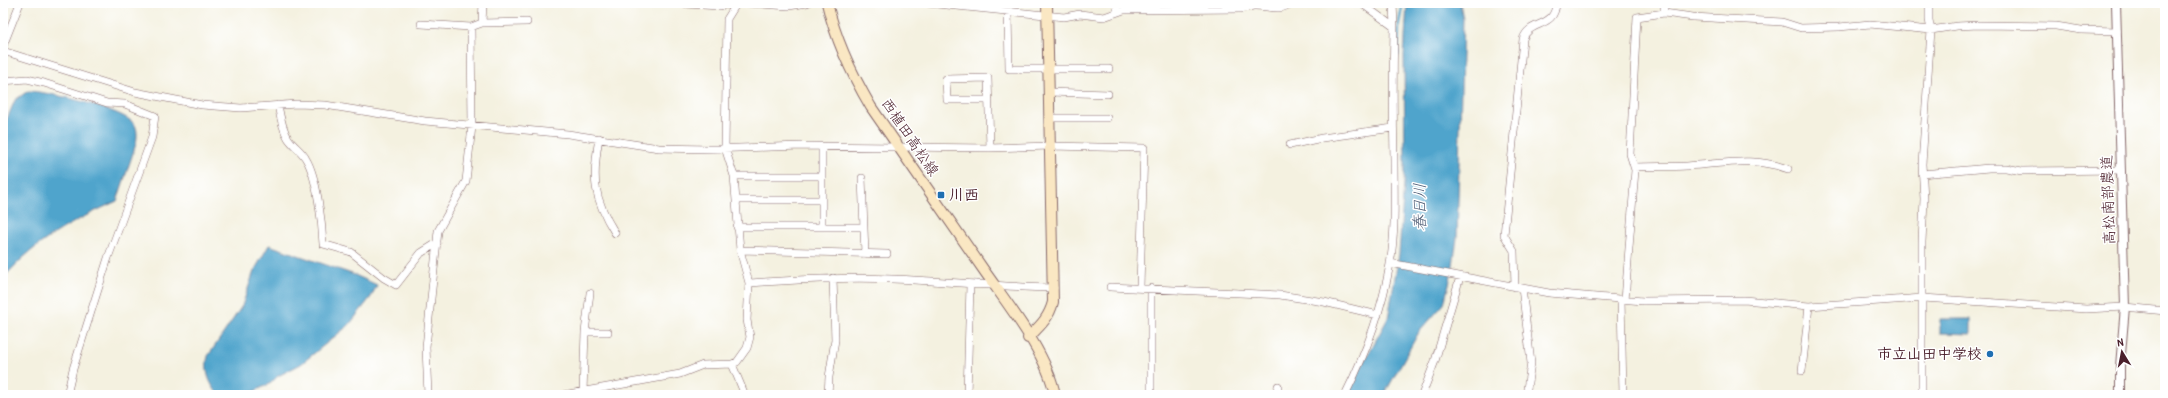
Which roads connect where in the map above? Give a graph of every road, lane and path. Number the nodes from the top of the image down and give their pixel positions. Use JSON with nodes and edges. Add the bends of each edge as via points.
{"nodes":[{"id":1,"x":20,"y":3,"type":"edge"},
{"id":2,"x":482,"y":3,"type":"edge"},
{"id":3,"x":670,"y":3,"type":"edge"},
{"id":4,"x":737,"y":3,"type":"edge"},
{"id":5,"x":747,"y":3,"type":"edge"},
{"id":6,"x":807,"y":3,"type":"edge"},
{"id":7,"x":826,"y":3,"type":"edge"},
{"id":8,"x":926,"y":3,"type":"edge"},
{"id":9,"x":1047,"y":3,"type":"edge"},
{"id":10,"x":1117,"y":3,"type":"edge"},
{"id":11,"x":1291,"y":3,"type":"edge"},
{"id":12,"x":1361,"y":3,"type":"edge"},
{"id":13,"x":1394,"y":3,"type":"edge"},
{"id":14,"x":1556,"y":3,"type":"edge"},
{"id":15,"x":1664,"y":3,"type":"edge"},
{"id":16,"x":1929,"y":3,"type":"edge"},
{"id":17,"x":2116,"y":3,"type":"edge"},
{"id":18,"x":770,"y":4,"type":"edge"},
{"id":19,"x":945,"y":4,"type":"edge"},
{"id":20,"x":719,"y":6,"type":"junction"},
{"id":21,"x":1008,"y":11,"type":"junction"},
{"id":22,"x":1117,"y":11,"type":"junction"},
{"id":23,"x":1664,"y":13,"type":"junction"},
{"id":24,"x":1047,"y":15,"type":"junction"},
{"id":25,"x":727,"y":19,"type":"junction"},
{"id":26,"x":527,"y":22,"type":"dead end"},
{"id":27,"x":482,"y":23,"type":"junction"},
{"id":28,"x":421,"y":24,"type":"dead end"},
{"id":29,"x":1394,"y":27,"type":"junction"},
{"id":30,"x":471,"y":28,"type":"junction"},
{"id":31,"x":1931,"y":30,"type":"junction"},
{"id":32,"x":2116,"y":31,"type":"junction"},
{"id":33,"x":3,"y":46,"type":"edge"},
{"id":34,"x":3,"y":51,"type":"edge"},
{"id":35,"x":1048,"y":69,"type":"junction"},
{"id":36,"x":1109,"y":69,"type":"dead end"},
{"id":37,"x":3,"y":81,"type":"edge"},
{"id":38,"x":1049,"y":92,"type":"junction"},
{"id":39,"x":1108,"y":94,"type":"dead end"},
{"id":40,"x":989,"y":100,"type":"junction"},
{"id":41,"x":278,"y":105,"type":"junction"},
{"id":42,"x":1049,"y":118,"type":"junction"},
{"id":43,"x":1107,"y":118,"type":"dead end"},
{"id":44,"x":472,"y":126,"type":"junction"},
{"id":45,"x":1394,"y":128,"type":"junction"},
{"id":46,"x":599,"y":138,"type":"junction"},
{"id":47,"x":1290,"y":145,"type":"dead end"},
{"id":48,"x":1050,"y":146,"type":"junction"},
{"id":49,"x":822,"y":147,"type":"junction"},
{"id":50,"x":725,"y":148,"type":"junction"},
{"id":51,"x":900,"y":148,"type":"junction"},
{"id":52,"x":990,"y":148,"type":"junction"},
{"id":53,"x":1634,"y":167,"type":"junction"},
{"id":54,"x":1788,"y":169,"type":"dead end"},
{"id":55,"x":2121,"y":170,"type":"junction"},
{"id":56,"x":1922,"y":174,"type":"junction"},
{"id":57,"x":734,"y":176,"type":"junction"},
{"id":58,"x":822,"y":176,"type":"junction"},
{"id":59,"x":862,"y":178,"type":"dead end"},
{"id":60,"x":737,"y":200,"type":"junction"},
{"id":61,"x":822,"y":200,"type":"junction"},
{"id":62,"x":822,"y":226,"type":"junction"},
{"id":63,"x":737,"y":227,"type":"junction"},
{"id":64,"x":863,"y":227,"type":"junction"},
{"id":65,"x":615,"y":233,"type":"dead end"},
{"id":66,"x":437,"y":243,"type":"junction"},
{"id":67,"x":740,"y":250,"type":"junction"},
{"id":68,"x":865,"y":254,"type":"junction"},
{"id":69,"x":887,"y":254,"type":"dead end"},
{"id":70,"x":1392,"y":264,"type":"junction"},
{"id":71,"x":1458,"y":277,"type":"junction"},
{"id":72,"x":833,"y":278,"type":"junction"},
{"id":73,"x":749,"y":283,"type":"junction"},
{"id":74,"x":970,"y":285,"type":"junction"},
{"id":75,"x":995,"y":286,"type":"junction"},
{"id":76,"x":1110,"y":287,"type":"dead end"},
{"id":77,"x":1140,"y":287,"type":"junction"},
{"id":78,"x":1054,"y":288,"type":"junction"},
{"id":79,"x":1151,"y":288,"type":"junction"},
{"id":80,"x":1519,"y":288,"type":"junction"},
{"id":81,"x":590,"y":293,"type":"dead end"},
{"id":82,"x":1923,"y":298,"type":"junction"},
{"id":83,"x":1623,"y":299,"type":"junction"},
{"id":84,"x":1809,"y":306,"type":"junction"},
{"id":85,"x":2125,"y":307,"type":"junction"},
{"id":86,"x":2165,"y":311,"type":"edge"},
{"id":87,"x":1378,"y":316,"type":"junction"},
{"id":88,"x":585,"y":332,"type":"junction"},
{"id":89,"x":608,"y":332,"type":"dead end"},
{"id":90,"x":1028,"y":338,"type":"junction"},
{"id":91,"x":732,"y":364,"type":"junction"},
{"id":92,"x":1802,"y":371,"type":"dead end"},
{"id":93,"x":1278,"y":386,"type":"dead end"},
{"id":94,"x":582,"y":392,"type":"junction"},
{"id":95,"x":67,"y":395,"type":"edge"},
{"id":96,"x":428,"y":395,"type":"edge"},
{"id":97,"x":563,"y":395,"type":"edge"},
{"id":98,"x":745,"y":395,"type":"edge"},
{"id":99,"x":828,"y":395,"type":"edge"},
{"id":100,"x":967,"y":395,"type":"edge"},
{"id":101,"x":1055,"y":395,"type":"edge"},
{"id":102,"x":1151,"y":395,"type":"edge"},
{"id":103,"x":1276,"y":395,"type":"edge"},
{"id":104,"x":1345,"y":395,"type":"edge"},
{"id":105,"x":1422,"y":395,"type":"edge"},
{"id":106,"x":1526,"y":395,"type":"edge"},
{"id":107,"x":1623,"y":395,"type":"edge"},
{"id":108,"x":1922,"y":395,"type":"edge"},
{"id":109,"x":2120,"y":395,"type":"edge"}],
"edges":[{"from":1,"to":33,"type":"street"},
{"from":2,"to":27,"type":"street"},
{"from":3,"to":20,"type":"street"},
{"from":4,"to":20,"type":"street"},
{"from":4,"to":25,"type":"street"},
{"from":5,"to":18,"type":"street"},
{"from":6,"to":18,"type":"street","via":[[789,6]]},
{"from":7,"to":51,"type":"main road","name":"西植田高松線","via":[[853,77]]},
{"from":8,"to":19,"type":"street"},
{"from":9,"to":24,"type":"main road"},
{"from":10,"to":22,"type":"street"},
{"from":11,"to":22,"type":"street","via":[[1282,8],[1272,9],[1254,6],[1241,9]]},
{"from":12,"to":29,"type":"street"},
{"from":13,"to":29,"type":"street"},
{"from":14,"to":80,"type":"street","via":[[1556,11],[1552,17],[1547,22],[1530,28],[1524,34],[1523,40],[1504,235],[1514,251]]},
{"from":15,"to":23,"type":"street"},
{"from":16,"to":31,"type":"street","via":[[1928,20]]},
{"from":17,"to":32,"type":"street","name":"高松南部農道"},
{"from":19,"to":21,"type":"street"},
{"from":20,"to":25,"type":"street"},
{"from":21,"to":24,"type":"street"},
{"from":21,"to":35,"type":"street","via":[[1009,69]]},
{"from":22,"to":24,"type":"street","via":[[1104,17],[1080,14],[1064,17]]},
{"from":23,"to":31,"type":"street","via":[[1782,22],[1801,28],[1870,24]]},
{"from":23,"to":53,"type":"street","via":[[1637,17],[1630,154]]},
{"from":24,"to":35,"type":"main road"},
{"from":25,"to":50,"type":"street"},
{"from":26,"to":27,"type":"street"},
{"from":27,"to":30,"type":"street"},
{"from":28,"to":30,"type":"street"},
{"from":29,"to":45,"type":"street"},
{"from":30,"to":44,"type":"street"},
{"from":31,"to":32,"type":"street","via":[[1957,26],[2056,26]]},
{"from":31,"to":56,"type":"street"},
{"from":32,"to":55,"type":"street","name":"高松南部農道"},
{"from":34,"to":41,"type":"street","via":[[160,98],[241,108]]},
{"from":35,"to":36,"type":"street"},
{"from":35,"to":38,"type":"main road"},
{"from":37,"to":95,"type":"street","via":[[33,80],[107,103],[125,104],[155,116],[152,136],[108,258]]},
{"from":38,"to":39,"type":"street"},
{"from":38,"to":42,"type":"main road"},
{"from":40,"to":40,"type":"street","via":[[988,78],[946,78],[947,100]]},
{"from":40,"to":52,"type":"street"},
{"from":41,"to":44,"type":"street","via":[[325,105]]},
{"from":41,"to":66,"type":"street","via":[[288,138],[306,159],[312,174],[322,221],[323,244],[351,252],[396,285],[421,253]]},
{"from":42,"to":43,"type":"street"},
{"from":42,"to":48,"type":"main road"},
{"from":44,"to":46,"type":"street"},
{"from":44,"to":66,"type":"street","via":[[466,181],[438,231]]},
{"from":45,"to":47,"type":"street"},
{"from":45,"to":70,"type":"street"},
{"from":46,"to":50,"type":"street","via":[[659,148]]},
{"from":46,"to":65,"type":"street","via":[[594,166],[598,204]]},
{"from":48,"to":52,"type":"street"},
{"from":48,"to":77,"type":"street","via":[[1144,148]]},
{"from":48,"to":78,"type":"main road"},
{"from":49,"to":50,"type":"street"},
{"from":49,"to":51,"type":"street"},
{"from":49,"to":58,"type":"street"},
{"from":50,"to":57,"type":"street"},
{"from":51,"to":52,"type":"street"},
{"from":51,"to":75,"type":"main road","name":"西植田高松線"},
{"from":53,"to":54,"type":"street","via":[[1688,166],[1739,161],[1763,162]]},
{"from":53,"to":83,"type":"street"},
{"from":55,"to":56,"type":"street","via":[[2022,171],[2006,168]]},
{"from":55,"to":85,"type":"street","name":"高松南部農道"},
{"from":56,"to":82,"type":"street"},
{"from":57,"to":58,"type":"street"},
{"from":57,"to":60,"type":"street"},
{"from":58,"to":61,"type":"street"},
{"from":59,"to":64,"type":"street"},
{"from":60,"to":61,"type":"street"},
{"from":60,"to":63,"type":"street"},
{"from":61,"to":62,"type":"street"},
{"from":62,"to":63,"type":"street"},
{"from":62,"to":64,"type":"street"},
{"from":63,"to":67,"type":"street"},
{"from":64,"to":68,"type":"street"},
{"from":66,"to":96,"type":"street","via":[[426,347]]},
{"from":67,"to":68,"type":"street"},
{"from":67,"to":73,"type":"street"},
{"from":68,"to":69,"type":"street"},
{"from":70,"to":71,"type":"street"},
{"from":70,"to":87,"type":"street"},
{"from":71,"to":80,"type":"street"},
{"from":71,"to":105,"type":"street","via":[[1435,361]]},
{"from":72,"to":73,"type":"street"},
{"from":72,"to":74,"type":"street","via":[[892,279]]},
{"from":72,"to":99,"type":"street","via":[[834,340]]},
{"from":73,"to":91,"type":"street","via":[[750,337],[747,348],[737,362]]},
{"from":74,"to":75,"type":"street"},
{"from":74,"to":100,"type":"street"},
{"from":75,"to":78,"type":"street"},
{"from":75,"to":90,"type":"main road","name":"西植田高松線"},
{"from":76,"to":77,"type":"street"},
{"from":77,"to":79,"type":"street"},
{"from":78,"to":90,"type":"main road","via":[[1050,314],[1044,324]]},
{"from":79,"to":87,"type":"street","via":[[1280,295],[1324,302]]},
{"from":79,"to":102,"type":"street"},
{"from":80,"to":83,"type":"street"},
{"from":80,"to":106,"type":"street","via":[[1531,363]]},
{"from":81,"to":88,"type":"street"},
{"from":82,"to":84,"type":"street"},
{"from":82,"to":85,"type":"street","via":[[2086,308]]},
{"from":82,"to":108,"type":"street"},
{"from":83,"to":84,"type":"street","via":[[1673,302],[1750,300]]},
{"from":83,"to":107,"type":"street"},
{"from":84,"to":92,"type":"street"},
{"from":85,"to":86,"type":"street"},
{"from":85,"to":109,"type":"street","name":"高松南部農道"},
{"from":87,"to":104,"type":"street","via":[[1366,353]]},
{"from":88,"to":89,"type":"street"},
{"from":88,"to":94,"type":"street"},
{"from":90,"to":101,"type":"main road","name":"西植田高松線","via":[[1049,374]]},
{"from":91,"to":94,"type":"street","via":[[703,365],[680,374]]},
{"from":91,"to":98,"type":"street"},
{"from":93,"to":103,"type":"street"},
{"from":94,"to":97,"type":"street"}]}
